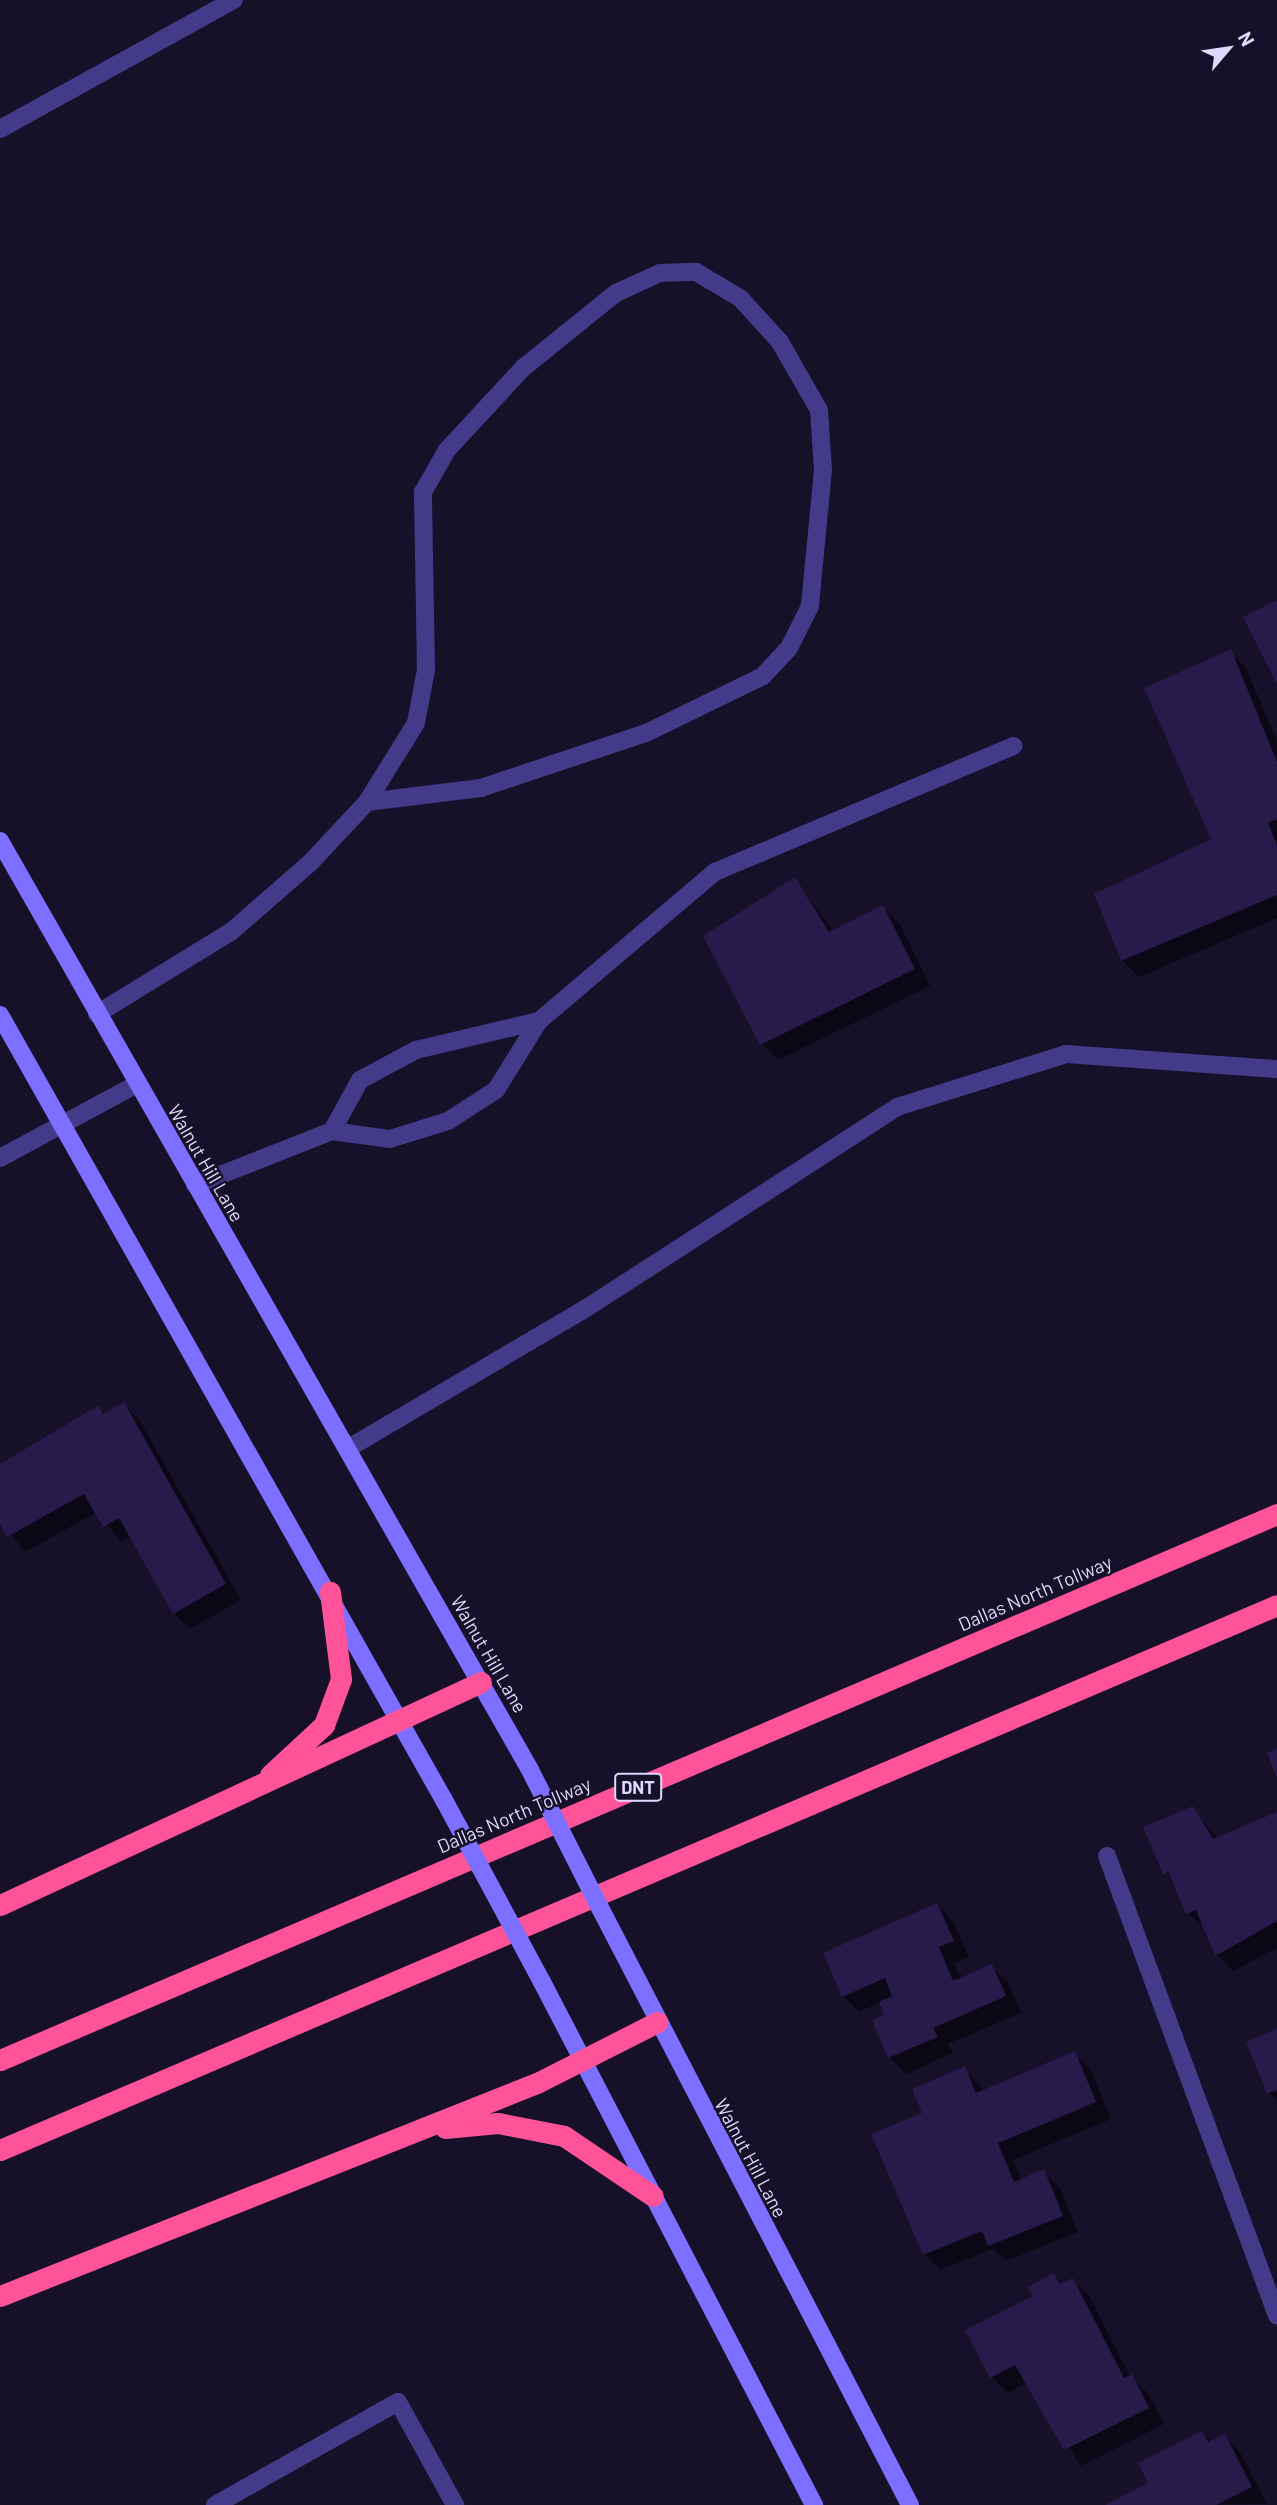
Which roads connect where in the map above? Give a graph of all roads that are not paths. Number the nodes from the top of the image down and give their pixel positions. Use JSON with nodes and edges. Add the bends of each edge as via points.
{"nodes":[{"id":1,"x":234,"y":0,"type":"edge"},
{"id":2,"x":0,"y":129,"type":"edge"},
{"id":3,"x":1014,"y":746,"type":"dead end"},
{"id":4,"x":367,"y":802,"type":"junction"},
{"id":5,"x":0,"y":841,"type":"edge"},
{"id":6,"x":97,"y":1014,"type":"junction"},
{"id":7,"x":0,"y":1015,"type":"edge"},
{"id":8,"x":539,"y":1021,"type":"junction"},
{"id":9,"x":1277,"y":1069,"type":"edge"},
{"id":10,"x":137,"y":1084,"type":"junction"},
{"id":11,"x":62,"y":1125,"type":"junction"},
{"id":12,"x":332,"y":1131,"type":"junction"},
{"id":13,"x":0,"y":1158,"type":"edge"},
{"id":14,"x":195,"y":1185,"type":"junction"},
{"id":15,"x":347,"y":1449,"type":"junction"},
{"id":16,"x":1277,"y":1514,"type":"edge"},
{"id":17,"x":330,"y":1592,"type":"junction"},
{"id":18,"x":1277,"y":1605,"type":"edge"},
{"id":19,"x":481,"y":1682,"type":"junction"},
{"id":20,"x":400,"y":1719,"type":"junction"},
{"id":21,"x":253,"y":1791,"type":"junction"},
{"id":22,"x":1107,"y":1856,"type":"dead end"},
{"id":23,"x":0,"y":1905,"type":"edge"},
{"id":24,"x":657,"y":2022,"type":"junction"},
{"id":25,"x":0,"y":2060,"type":"edge"},
{"id":26,"x":584,"y":2064,"type":"junction"},
{"id":27,"x":422,"y":2131,"type":"junction"},
{"id":28,"x":0,"y":2150,"type":"edge"},
{"id":29,"x":653,"y":2196,"type":"junction"},
{"id":30,"x":0,"y":2296,"type":"edge"},
{"id":31,"x":1277,"y":2316,"type":"edge"},
{"id":32,"x":215,"y":2505,"type":"edge"},
{"id":33,"x":455,"y":2505,"type":"edge"},
{"id":34,"x":814,"y":2505,"type":"edge"},
{"id":35,"x":910,"y":2505,"type":"edge"}],
"edges":[{"from":1,"to":2,"type":"street"},
{"from":3,"to":8,"type":"street","via":[[715,872]]},
{"from":4,"to":4,"type":"street","via":[[416,723],[426,670],[423,492],[447,450],[523,368],[615,293],[660,273],[696,272],[740,298],[780,342],[819,410],[823,470],[810,606],[789,648],[762,676],[646,733],[481,788]]},
{"from":4,"to":6,"type":"street","via":[[310,863],[232,932]]},
{"from":5,"to":6,"type":"main road","name":"Walnut Hill Lane"},
{"from":6,"to":10,"type":"main road","name":"Walnut Hill Lane"},
{"from":7,"to":11,"type":"main road"},
{"from":8,"to":12,"type":"street","via":[[416,1050],[360,1080]]},
{"from":8,"to":12,"type":"street","via":[[496,1090],[448,1121],[390,1139]]},
{"from":9,"to":15,"type":"street","via":[[1066,1054],[897,1107],[585,1309]]},
{"from":10,"to":11,"type":"street"},
{"from":10,"to":14,"type":"main road","name":"Walnut Hill Lane"},
{"from":11,"to":13,"type":"street"},
{"from":11,"to":17,"type":"main road"},
{"from":12,"to":14,"type":"street"},
{"from":14,"to":15,"type":"main road","name":"Walnut Hill Lane"},
{"from":15,"to":19,"type":"main road","name":"Walnut Hill Lane"},
{"from":16,"to":25,"type":"highway","name":"Dallas North Tollway","number":"DNT"},
{"from":17,"to":20,"type":"main road"},
{"from":17,"to":21,"type":"highway","via":[[341,1679],[324,1726]]},
{"from":18,"to":28,"type":"highway"},
{"from":19,"to":20,"type":"highway"},
{"from":19,"to":24,"type":"main road","name":"Walnut Hill Lane","bridge":true},
{"from":20,"to":21,"type":"highway"},
{"from":20,"to":26,"type":"main road","bridge":true},
{"from":21,"to":23,"type":"highway"},
{"from":22,"to":31,"type":"street"},
{"from":24,"to":26,"type":"highway"},
{"from":24,"to":35,"type":"main road","name":"Walnut Hill Lane"},
{"from":26,"to":27,"type":"highway"},
{"from":26,"to":29,"type":"main road"},
{"from":27,"to":29,"type":"highway","via":[[498,2123],[564,2136]]},
{"from":27,"to":30,"type":"highway"},
{"from":29,"to":34,"type":"main road"},
{"from":32,"to":33,"type":"street","via":[[398,2402]]}]}
